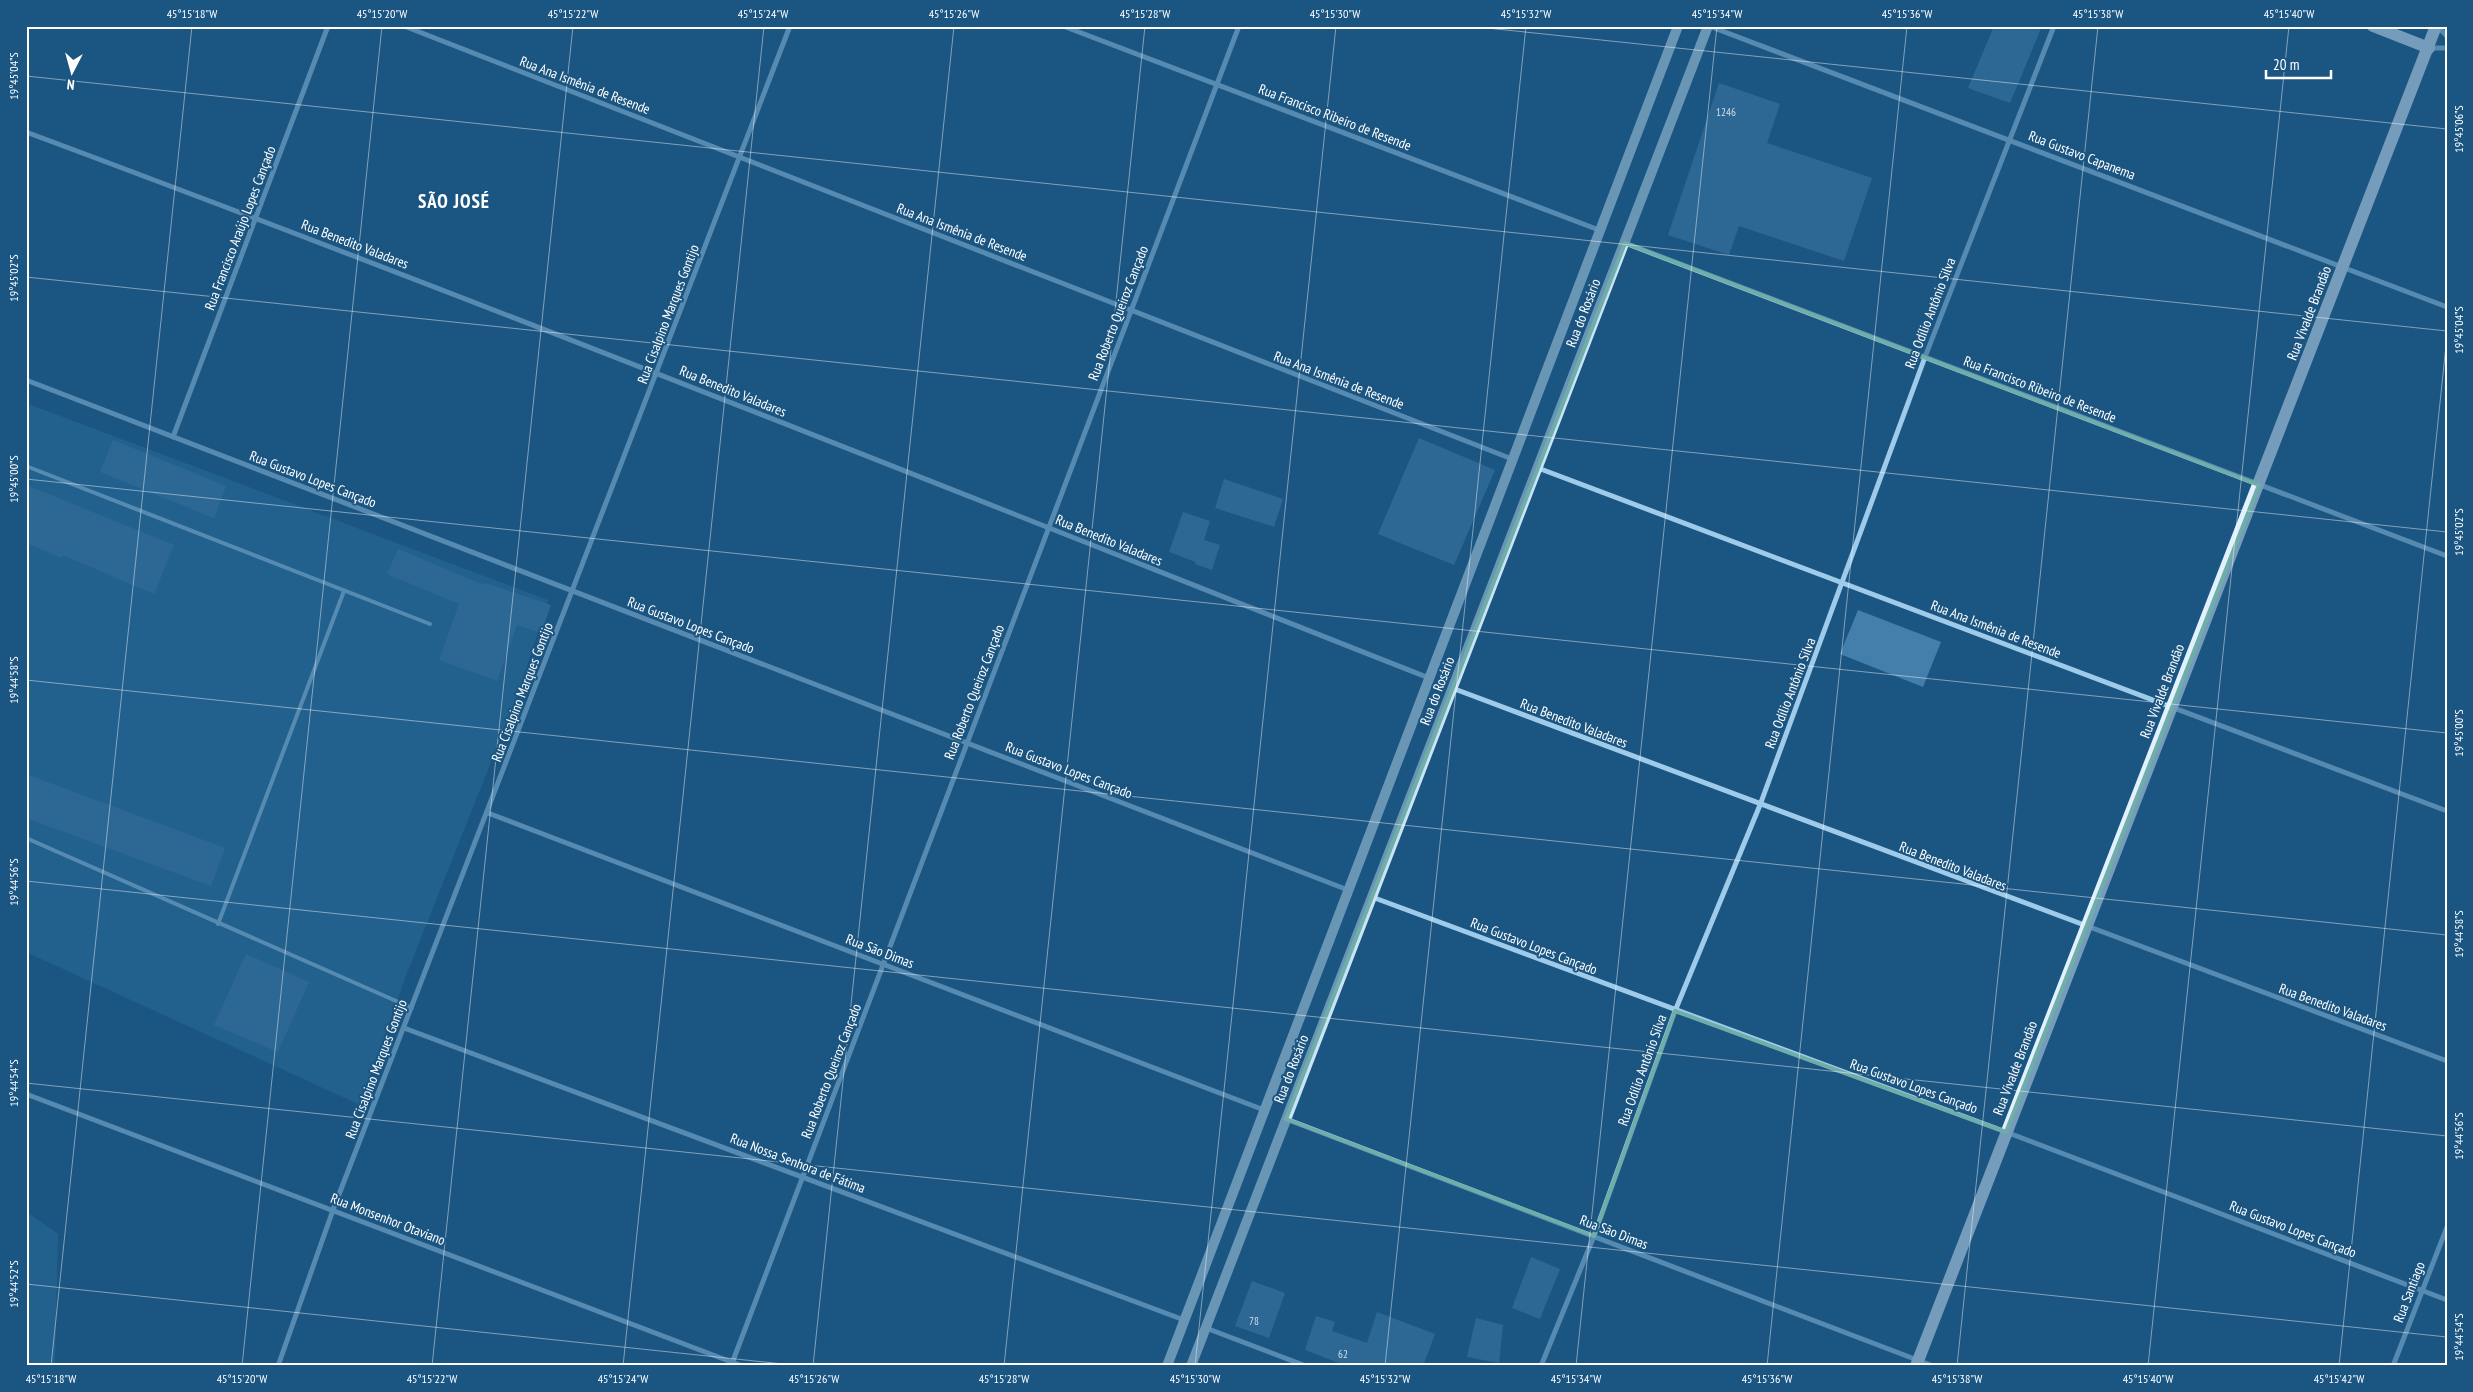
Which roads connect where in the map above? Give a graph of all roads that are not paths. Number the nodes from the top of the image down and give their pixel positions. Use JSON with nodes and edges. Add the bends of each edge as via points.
{"nodes":[{"id":1,"x":328,"y":26,"type":"edge"},
{"id":2,"x":404,"y":26,"type":"edge"},
{"id":3,"x":790,"y":26,"type":"edge"},
{"id":4,"x":1063,"y":26,"type":"edge"},
{"id":5,"x":1239,"y":26,"type":"edge"},
{"id":6,"x":1678,"y":26,"type":"edge"},
{"id":7,"x":1708,"y":26,"type":"edge"},
{"id":8,"x":2054,"y":26,"type":"edge"},
{"id":9,"x":2373,"y":26,"type":"edge"},
{"id":10,"x":2437,"y":26,"type":"edge"},
{"id":11,"x":2447,"y":36,"type":"edge"},
{"id":12,"x":2429,"y":48,"type":"junction"},
{"id":13,"x":2447,"y":48,"type":"edge"},
{"id":14,"x":1216,"y":84,"type":"junction"},
{"id":15,"x":26,"y":132,"type":"edge"},
{"id":16,"x":2008,"y":140,"type":"junction"},
{"id":17,"x":740,"y":157,"type":"junction"},
{"id":18,"x":256,"y":218,"type":"junction"},
{"id":19,"x":1599,"y":230,"type":"junction"},
{"id":20,"x":1624,"y":243,"type":"junction"},
{"id":21,"x":2344,"y":266,"type":"junction"},
{"id":22,"x":2447,"y":307,"type":"edge"},
{"id":23,"x":1131,"y":310,"type":"junction"},
{"id":24,"x":1925,"y":357,"type":"junction"},
{"id":25,"x":657,"y":373,"type":"junction"},
{"id":26,"x":26,"y":380,"type":"edge"},
{"id":27,"x":173,"y":437,"type":"junction"},
{"id":28,"x":1512,"y":459,"type":"junction"},
{"id":29,"x":26,"y":466,"type":"edge"},
{"id":30,"x":1538,"y":468,"type":"junction"},
{"id":31,"x":2259,"y":485,"type":"junction"},
{"id":32,"x":1049,"y":528,"type":"junction"},
{"id":33,"x":2447,"y":556,"type":"edge"},
{"id":34,"x":1843,"y":583,"type":"junction"},
{"id":35,"x":344,"y":591,"type":"junction"},
{"id":36,"x":573,"y":591,"type":"junction"},
{"id":37,"x":430,"y":624,"type":"dead end"},
{"id":38,"x":1428,"y":678,"type":"junction"},
{"id":39,"x":1452,"y":688,"type":"junction"},
{"id":40,"x":2172,"y":708,"type":"junction"},
{"id":41,"x":966,"y":743,"type":"junction"},
{"id":42,"x":1760,"y":805,"type":"junction"},
{"id":43,"x":2447,"y":811,"type":"edge"},
{"id":44,"x":488,"y":813,"type":"junction"},
{"id":45,"x":26,"y":838,"type":"edge"},
{"id":46,"x":1348,"y":890,"type":"junction"},
{"id":47,"x":1372,"y":897,"type":"junction"},
{"id":48,"x":218,"y":924,"type":"junction"},
{"id":49,"x":2086,"y":928,"type":"junction"},
{"id":50,"x":883,"y":964,"type":"junction"},
{"id":51,"x":412,"y":1008,"type":"junction"},
{"id":52,"x":1675,"y":1011,"type":"junction"},
{"id":53,"x":404,"y":1028,"type":"junction"},
{"id":54,"x":2447,"y":1061,"type":"edge"},
{"id":55,"x":26,"y":1094,"type":"edge"},
{"id":56,"x":1264,"y":1110,"type":"junction"},
{"id":57,"x":1286,"y":1119,"type":"junction"},
{"id":58,"x":2006,"y":1132,"type":"junction"},
{"id":59,"x":803,"y":1177,"type":"junction"},
{"id":60,"x":332,"y":1210,"type":"junction"},
{"id":61,"x":2447,"y":1226,"type":"edge"},
{"id":62,"x":1594,"y":1236,"type":"junction"},
{"id":63,"x":2422,"y":1290,"type":"junction"},
{"id":64,"x":2447,"y":1300,"type":"edge"},
{"id":65,"x":1184,"y":1320,"type":"junction"},
{"id":66,"x":1205,"y":1328,"type":"junction"},
{"id":67,"x":1917,"y":1363,"type":"edge"},
{"id":68,"x":731,"y":1364,"type":"edge"},
{"id":69,"x":278,"y":1366,"type":"edge"},
{"id":70,"x":742,"y":1366,"type":"edge"},
{"id":71,"x":1166,"y":1366,"type":"edge"},
{"id":72,"x":1191,"y":1366,"type":"edge"},
{"id":73,"x":1306,"y":1366,"type":"edge"},
{"id":74,"x":1541,"y":1366,"type":"edge"},
{"id":75,"x":1933,"y":1366,"type":"edge"},
{"id":76,"x":2393,"y":1366,"type":"edge"}],
"edges":[{"from":1,"to":18,"type":"street","name":"Rua Francisco Araújo Lopes Cançado"},
{"from":2,"to":17,"type":"street","name":"Rua Ana Ismênia de Resende"},
{"from":3,"to":17,"type":"street","name":"Rua Cisalpino Marques Gontijo"},
{"from":4,"to":14,"type":"street","name":"Rua Francisco Ribeiro de Resende"},
{"from":5,"to":14,"type":"street","name":"Rua Roberto Queiroz Cançado"},
{"from":6,"to":19,"type":"main road","name":"Rua do Rosário"},
{"from":7,"to":16,"type":"street","name":"Rua Gustavo Capanema"},
{"from":7,"to":20,"type":"main road","name":"Rua do Rosário"},
{"from":8,"to":16,"type":"street","name":"Rua Odílio Antônio Silva"},
{"from":9,"to":12,"type":"main road"},
{"from":10,"to":11,"type":"street"},
{"from":10,"to":12,"type":"main road","name":"Rua Vivalde Brandão"},
{"from":12,"to":13,"type":"street"},
{"from":12,"to":21,"type":"main road","name":"Rua Vivalde Brandão"},
{"from":14,"to":19,"type":"street","name":"Rua Francisco Ribeiro de Resende"},
{"from":14,"to":23,"type":"street","name":"Rua Roberto Queiroz Cançado"},
{"from":15,"to":18,"type":"street","name":"Rua Benedito Valadares"},
{"from":16,"to":21,"type":"street","name":"Rua Gustavo Capanema"},
{"from":16,"to":24,"type":"street","name":"Rua Odílio Antônio Silva"},
{"from":17,"to":23,"type":"street","name":"Rua Ana Ismênia de Resende"},
{"from":17,"to":25,"type":"street","name":"Rua Cisalpino Marques Gontijo"},
{"from":18,"to":25,"type":"street","name":"Rua Benedito Valadares"},
{"from":18,"to":27,"type":"street","name":"Rua Francisco Araújo Lopes Cançado"},
{"from":19,"to":28,"type":"main road","name":"Rua do Rosário"},
{"from":20,"to":24,"type":"street","name":"Rua Francisco Ribeiro de Resende"},
{"from":20,"to":30,"type":"main road","name":"Rua do Rosário"},
{"from":21,"to":22,"type":"street","name":"Rua Gustavo Capanema"},
{"from":21,"to":31,"type":"main road","name":"Rua Vivalde Brandão"},
{"from":23,"to":28,"type":"street","name":"Rua Ana Ismênia de Resende"},
{"from":23,"to":32,"type":"street","name":"Rua Roberto Queiroz Cançado"},
{"from":24,"to":31,"type":"street","name":"Rua Francisco Ribeiro de Resende"},
{"from":24,"to":34,"type":"street","name":"Rua Odílio Antônio Silva"},
{"from":25,"to":32,"type":"street","name":"Rua Benedito Valadares"},
{"from":25,"to":36,"type":"street","name":"Rua Cisalpino Marques Gontijo"},
{"from":26,"to":27,"type":"street","name":"Rua Gustavo Lopes Cançado"},
{"from":27,"to":36,"type":"street","name":"Rua Gustavo Lopes Cançado"},
{"from":28,"to":38,"type":"main road","name":"Rua do Rosário"},
{"from":29,"to":35,"type":"lane"},
{"from":30,"to":34,"type":"street","name":"Rua Ana Ismênia de Resende"},
{"from":30,"to":39,"type":"main road","name":"Rua do Rosário"},
{"from":31,"to":33,"type":"street","name":"Rua Francisco Ribeiro de Resende"},
{"from":31,"to":40,"type":"main road","name":"Rua Vivalde Brandão"},
{"from":32,"to":38,"type":"street","name":"Rua Benedito Valadares"},
{"from":32,"to":41,"type":"street","name":"Rua Roberto Queiroz Cançado"},
{"from":34,"to":40,"type":"street","name":"Rua Ana Ismênia de Resende"},
{"from":34,"to":42,"type":"street","name":"Rua Odílio Antônio Silva"},
{"from":35,"to":37,"type":"lane"},
{"from":35,"to":48,"type":"lane"},
{"from":36,"to":41,"type":"street","name":"Rua Gustavo Lopes Cançado"},
{"from":36,"to":44,"type":"street","name":"Rua Cisalpino Marques Gontijo"},
{"from":38,"to":46,"type":"main road","name":"Rua do Rosário"},
{"from":39,"to":42,"type":"street","name":"Rua Benedito Valadares"},
{"from":39,"to":47,"type":"main road","name":"Rua do Rosário"},
{"from":40,"to":43,"type":"street","name":"Rua Ana Ismênia de Resende"},
{"from":40,"to":49,"type":"main road","name":"Rua Vivalde Brandão"},
{"from":41,"to":46,"type":"street","name":"Rua Gustavo Lopes Cançado"},
{"from":41,"to":50,"type":"street","name":"Rua Roberto Queiroz Cançado"},
{"from":42,"to":49,"type":"street","name":"Rua Benedito Valadares"},
{"from":42,"to":52,"type":"street","name":"Rua Odílio Antônio Silva"},
{"from":44,"to":50,"type":"street","name":"Rua São Dimas"},
{"from":44,"to":51,"type":"street","name":"Rua Cisalpino Marques Gontijo"},
{"from":45,"to":48,"type":"lane"},
{"from":46,"to":56,"type":"main road","name":"Rua do Rosário"},
{"from":47,"to":52,"type":"street","name":"Rua Gustavo Lopes Cançado"},
{"from":47,"to":57,"type":"main road","name":"Rua do Rosário"},
{"from":48,"to":51,"type":"lane"},
{"from":49,"to":54,"type":"street","name":"Rua Benedito Valadares"},
{"from":49,"to":58,"type":"main road","name":"Rua Vivalde Brandão"},
{"from":50,"to":56,"type":"street","name":"Rua São Dimas"},
{"from":50,"to":59,"type":"street","name":"Rua Roberto Queiroz Cançado"},
{"from":51,"to":53,"type":"street","name":"Rua Cisalpino Marques Gontijo"},
{"from":52,"to":58,"type":"street","name":"Rua Gustavo Lopes Cançado"},
{"from":52,"to":62,"type":"street","name":"Rua Odílio Antônio Silva"},
{"from":53,"to":59,"type":"street","name":"Rua Nossa Senhora de Fátima"},
{"from":53,"to":60,"type":"street","name":"Rua Cisalpino Marques Gontijo"},
{"from":55,"to":60,"type":"street","name":"Rua Monsenhor Otaviano"},
{"from":56,"to":65,"type":"main road","name":"Rua do Rosário"},
{"from":57,"to":62,"type":"street","name":"Rua São Dimas"},
{"from":57,"to":66,"type":"main road","name":"Rua do Rosário"},
{"from":58,"to":63,"type":"street","name":"Rua Gustavo Lopes Cançado"},
{"from":58,"to":67,"type":"main road","name":"Rua Vivalde Brandão"},
{"from":59,"to":65,"type":"street","name":"Rua Nossa Senhora de Fátima"},
{"from":59,"to":68,"type":"street","name":"Rua Roberto Queiroz Cançado"},
{"from":60,"to":68,"type":"street","name":"Rua Monsenhor Otaviano"},
{"from":60,"to":69,"type":"street","name":"Rua Cisalpino Marques Gontijo"},
{"from":61,"to":63,"type":"street","name":"Rua Santiago"},
{"from":62,"to":67,"type":"street","name":"Rua São Dimas"},
{"from":62,"to":74,"type":"street","name":"Rua Odílio Antônio Silva"},
{"from":63,"to":64,"type":"street","name":"Rua Gustavo Lopes Cançado"},
{"from":63,"to":76,"type":"street","name":"Rua Santiago"},
{"from":65,"to":71,"type":"main road","name":"Rua do Rosário"},
{"from":66,"to":72,"type":"main road","name":"Rua do Rosário"},
{"from":66,"to":73,"type":"street"},
{"from":67,"to":75,"type":"street","name":"Rua São Dimas"},
{"from":68,"to":70,"type":"street","name":"Rua Monsenhor Otaviano"}]}
